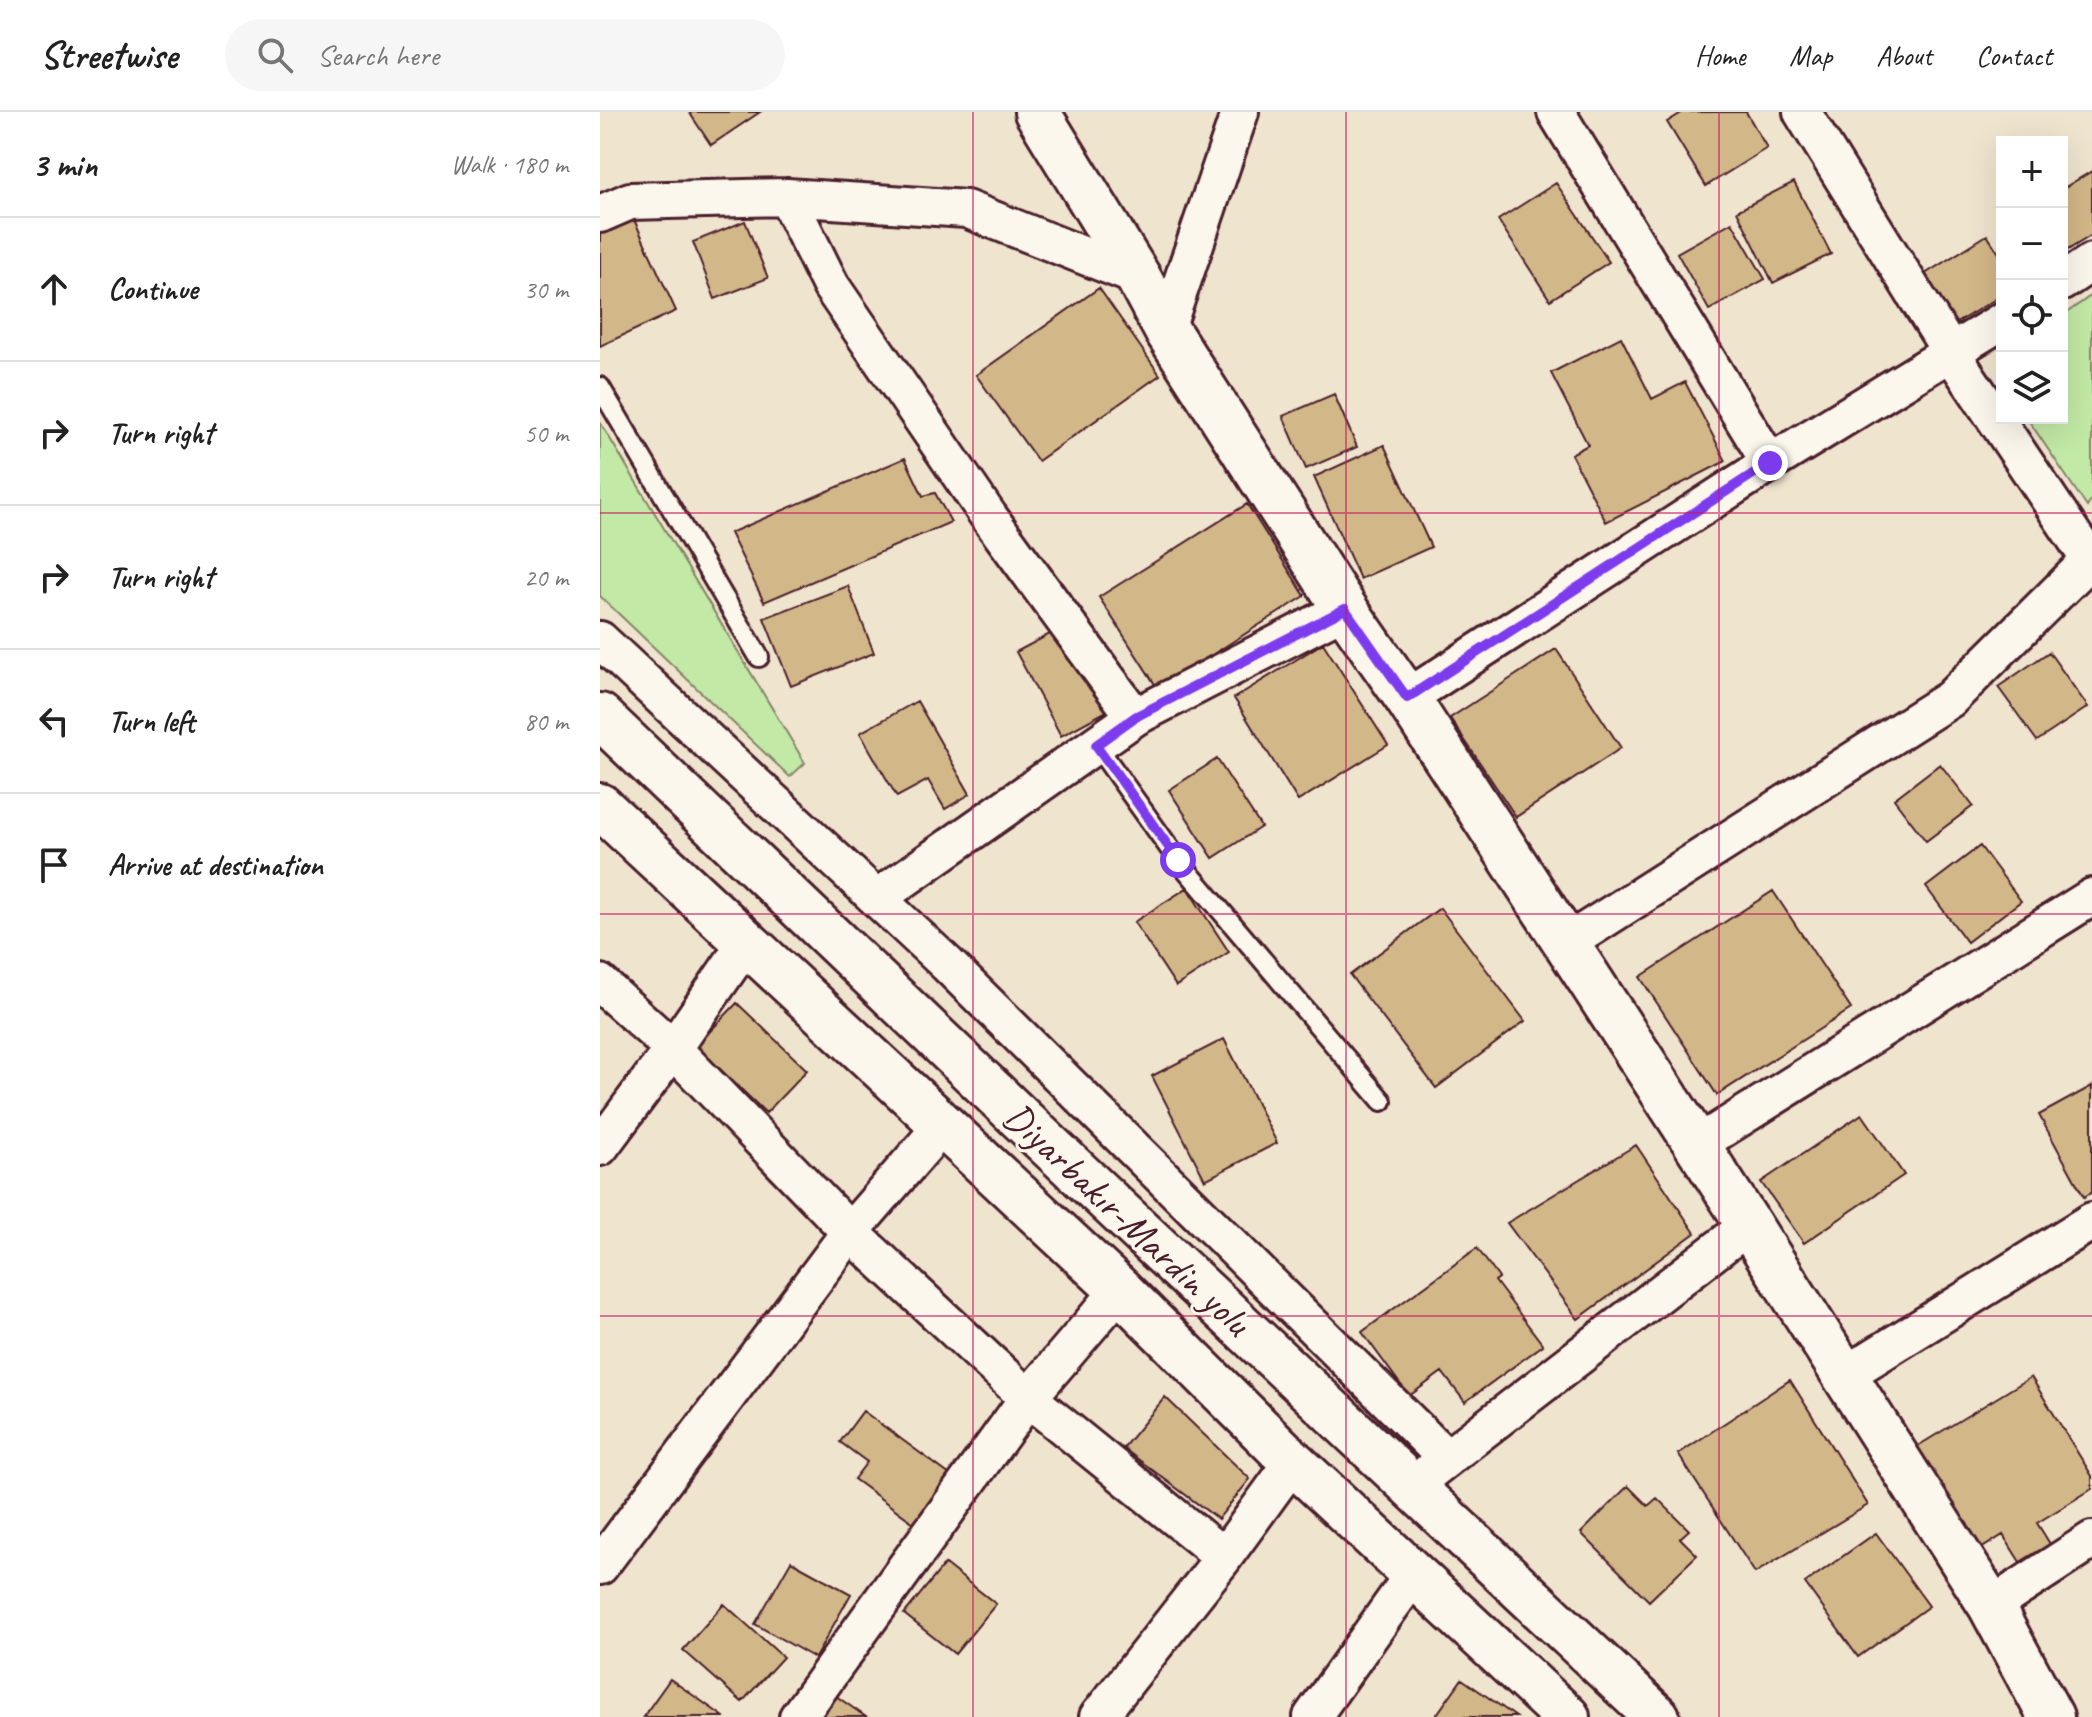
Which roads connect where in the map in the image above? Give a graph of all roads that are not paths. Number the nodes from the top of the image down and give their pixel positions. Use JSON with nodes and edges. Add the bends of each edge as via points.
{"nodes":[{"id":1,"x":1037,"y":112,"type":"edge"},
{"id":2,"x":1556,"y":112,"type":"edge"},
{"id":3,"x":1802,"y":112,"type":"edge"},
{"id":4,"x":1241,"y":113,"type":"edge"},
{"id":5,"x":787,"y":197,"type":"junction"},
{"id":6,"x":600,"y":214,"type":"edge"},
{"id":7,"x":2092,"y":262,"type":"edge"},
{"id":8,"x":1138,"y":277,"type":"junction"},
{"id":9,"x":2065,"y":280,"type":"edge"},
{"id":10,"x":1996,"y":325,"type":"edge"},
{"id":11,"x":1166,"y":329,"type":"junction"},
{"id":12,"x":1952,"y":354,"type":"junction"},
{"id":13,"x":600,"y":387,"type":"edge"},
{"id":14,"x":1770,"y":463,"type":"junction"},
{"id":15,"x":2091,"y":561,"type":"edge"},
{"id":16,"x":1345,"y":609,"type":"junction"},
{"id":17,"x":600,"y":640,"type":"edge"},
{"id":18,"x":759,"y":657,"type":"dead end"},
{"id":19,"x":1407,"y":698,"type":"junction"},
{"id":20,"x":600,"y":716,"type":"edge"},
{"id":21,"x":1135,"y":717,"type":"junction"},
{"id":22,"x":1096,"y":745,"type":"junction"},
{"id":23,"x":600,"y":806,"type":"edge"},
{"id":24,"x":2092,"y":897,"type":"edge"},
{"id":25,"x":877,"y":898,"type":"junction"},
{"id":26,"x":746,"y":943,"type":"junction"},
{"id":27,"x":1565,"y":944,"type":"junction"},
{"id":28,"x":600,"y":983,"type":"edge"},
{"id":29,"x":673,"y":1049,"type":"junction"},
{"id":30,"x":1382,"y":1101,"type":"dead end"},
{"id":31,"x":942,"y":1126,"type":"junction"},
{"id":32,"x":1695,"y":1146,"type":"junction"},
{"id":33,"x":600,"y":1147,"type":"edge"},
{"id":34,"x":2092,"y":1221,"type":"edge"},
{"id":35,"x":1749,"y":1225,"type":"junction"},
{"id":36,"x":850,"y":1232,"type":"junction"},
{"id":37,"x":1120,"y":1290,"type":"junction"},
{"id":38,"x":1845,"y":1375,"type":"junction"},
{"id":39,"x":1028,"y":1398,"type":"junction"},
{"id":40,"x":1446,"y":1458,"type":"junction"},
{"id":41,"x":1293,"y":1462,"type":"junction"},
{"id":42,"x":1412,"y":1487,"type":"junction"},
{"id":43,"x":2092,"y":1540,"type":"edge"},
{"id":44,"x":1224,"y":1557,"type":"junction"},
{"id":45,"x":600,"y":1566,"type":"edge"},
{"id":46,"x":1413,"y":1575,"type":"junction"},
{"id":47,"x":1991,"y":1606,"type":"junction"},
{"id":48,"x":798,"y":1717,"type":"edge"},
{"id":49,"x":1098,"y":1717,"type":"edge"},
{"id":50,"x":1312,"y":1717,"type":"edge"},
{"id":51,"x":1567,"y":1717,"type":"edge"},
{"id":52,"x":1657,"y":1717,"type":"edge"},
{"id":53,"x":2051,"y":1717,"type":"edge"}],
"edges":[{"from":1,"to":8,"type":"main road"},
{"from":2,"to":14,"type":"street"},
{"from":3,"to":12,"type":"street"},
{"from":4,"to":11,"type":"street"},
{"from":5,"to":6,"type":"street","via":[[630,201]]},
{"from":5,"to":8,"type":"street","via":[[966,209]]},
{"from":5,"to":21,"type":"street","via":[[831,286],[989,517]]},
{"from":7,"to":9,"type":"street"},
{"from":8,"to":11,"type":"main road"},
{"from":10,"to":12,"type":"street"},
{"from":11,"to":16,"type":"main road"},
{"from":12,"to":14,"type":"street"},
{"from":12,"to":15,"type":"street"},
{"from":13,"to":18,"type":"lane"},
{"from":14,"to":19,"type":"street"},
{"from":15,"to":27,"type":"street","via":[[1950,699]]},
{"from":16,"to":19,"type":"main road"},
{"from":16,"to":21,"type":"street"},
{"from":17,"to":25,"type":"street"},
{"from":19,"to":27,"type":"main road"},
{"from":20,"to":42,"type":"main road","name":"Diyarbakır-Mardin yolu"},
{"from":21,"to":22,"type":"street"},
{"from":22,"to":25,"type":"street"},
{"from":22,"to":30,"type":"lane","via":[[1178,860]]},
{"from":23,"to":26,"type":"main road","name":"Diyarbakır-Mardin yolu"},
{"from":24,"to":32,"type":"street"},
{"from":25,"to":40,"type":"street"},
{"from":26,"to":29,"type":"street"},
{"from":26,"to":31,"type":"main road","name":"Diyarbakır-Mardin yolu"},
{"from":27,"to":32,"type":"main road"},
{"from":28,"to":29,"type":"street"},
{"from":29,"to":33,"type":"street"},
{"from":29,"to":36,"type":"street"},
{"from":31,"to":36,"type":"street"},
{"from":31,"to":37,"type":"main road","name":"Diyarbakır-Mardin yolu"},
{"from":32,"to":35,"type":"main road"},
{"from":34,"to":38,"type":"street"},
{"from":35,"to":38,"type":"main road"},
{"from":35,"to":40,"type":"street"},
{"from":36,"to":39,"type":"street"},
{"from":36,"to":45,"type":"street"},
{"from":37,"to":39,"type":"street"},
{"from":37,"to":41,"type":"main road","name":"Diyarbakır-Mardin yolu"},
{"from":38,"to":47,"type":"main road"},
{"from":39,"to":44,"type":"street"},
{"from":39,"to":48,"type":"street"},
{"from":40,"to":42,"type":"street"},
{"from":41,"to":44,"type":"street"},
{"from":41,"to":46,"type":"main road","name":"Diyarbakır-Mardin yolu"},
{"from":42,"to":52,"type":"main road","name":"Diyarbakır-Mardin yolu"},
{"from":43,"to":47,"type":"street"},
{"from":44,"to":49,"type":"street"},
{"from":46,"to":50,"type":"street"},
{"from":46,"to":51,"type":"main road","name":"Diyarbakır-Mardin yolu"},
{"from":47,"to":53,"type":"main road"}]}
